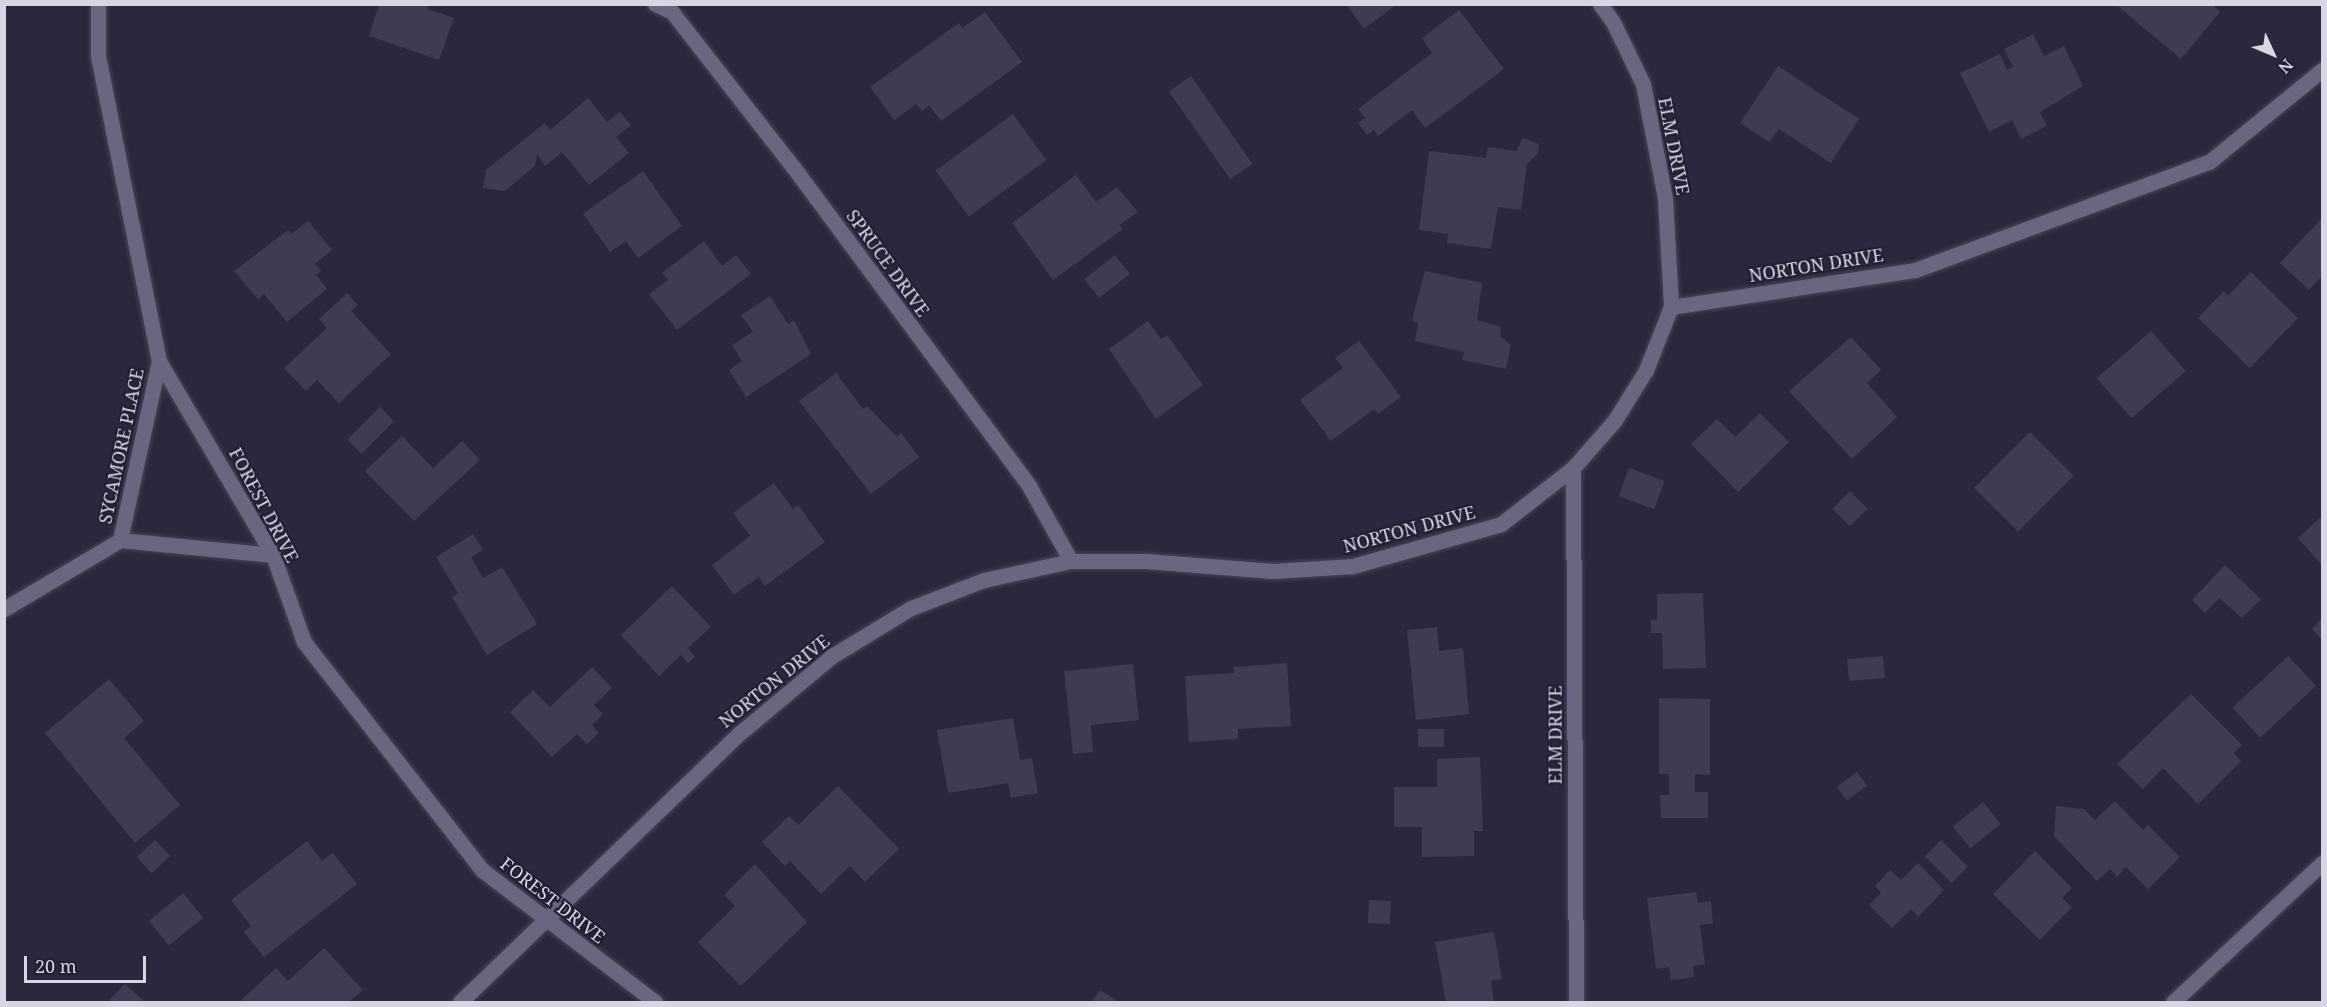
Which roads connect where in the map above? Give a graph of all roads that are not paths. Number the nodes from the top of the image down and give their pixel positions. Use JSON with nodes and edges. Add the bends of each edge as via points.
{"nodes":[{"id":1,"x":98,"y":4,"type":"edge"},
{"id":2,"x":655,"y":4,"type":"edge"},
{"id":3,"x":1600,"y":4,"type":"edge"},
{"id":4,"x":2322,"y":70,"type":"edge"},
{"id":5,"x":1671,"y":307,"type":"junction"},
{"id":6,"x":159,"y":361,"type":"junction"},
{"id":7,"x":1573,"y":468,"type":"junction"},
{"id":8,"x":120,"y":540,"type":"junction"},
{"id":9,"x":273,"y":555,"type":"junction"},
{"id":10,"x":1071,"y":561,"type":"junction"},
{"id":11,"x":4,"y":609,"type":"edge"},
{"id":12,"x":2322,"y":863,"type":"edge"},
{"id":13,"x":546,"y":919,"type":"junction"},
{"id":14,"x":460,"y":1002,"type":"edge"},
{"id":15,"x":655,"y":1002,"type":"edge"},
{"id":16,"x":1576,"y":1002,"type":"edge"},
{"id":17,"x":2173,"y":1002,"type":"edge"}],
"edges":[{"from":1,"to":6,"type":"street","name":"FOREST DRIVE","via":[[98,56]]},
{"from":2,"to":10,"type":"street","name":"SPRUCE DRIVE","via":[[672,12],[794,168],[1029,486]]},
{"from":3,"to":5,"type":"street","name":"ELM DRIVE","via":[[1643,84],[1665,198]]},
{"from":4,"to":5,"type":"street","name":"NORTON DRIVE","via":[[2209,162],[1926,266]]},
{"from":5,"to":7,"type":"street","name":"NORTON DRIVE","via":[[1646,370],[1615,420]]},
{"from":6,"to":8,"type":"street","name":"SYCAMORE PLACE"},
{"from":6,"to":9,"type":"street","name":"FOREST DRIVE"},
{"from":7,"to":10,"type":"street","name":"NORTON DRIVE","via":[[1501,524],[1353,566],[1273,571],[1146,561]]},
{"from":7,"to":16,"type":"street","name":"ELM DRIVE"},
{"from":8,"to":9,"type":"street","name":"SYCAMORE PLACE"},
{"from":8,"to":11,"type":"street","name":"SYCAMORE PLACE"},
{"from":9,"to":13,"type":"street","name":"FOREST DRIVE","via":[[304,642],[482,870]]},
{"from":10,"to":13,"type":"street","name":"NORTON DRIVE","via":[[984,580],[911,608],[832,656],[741,732]]},
{"from":12,"to":17,"type":"street"},
{"from":13,"to":14,"type":"street","name":"NORTON DRIVE"},
{"from":13,"to":15,"type":"street","name":"FOREST DRIVE"}]}
